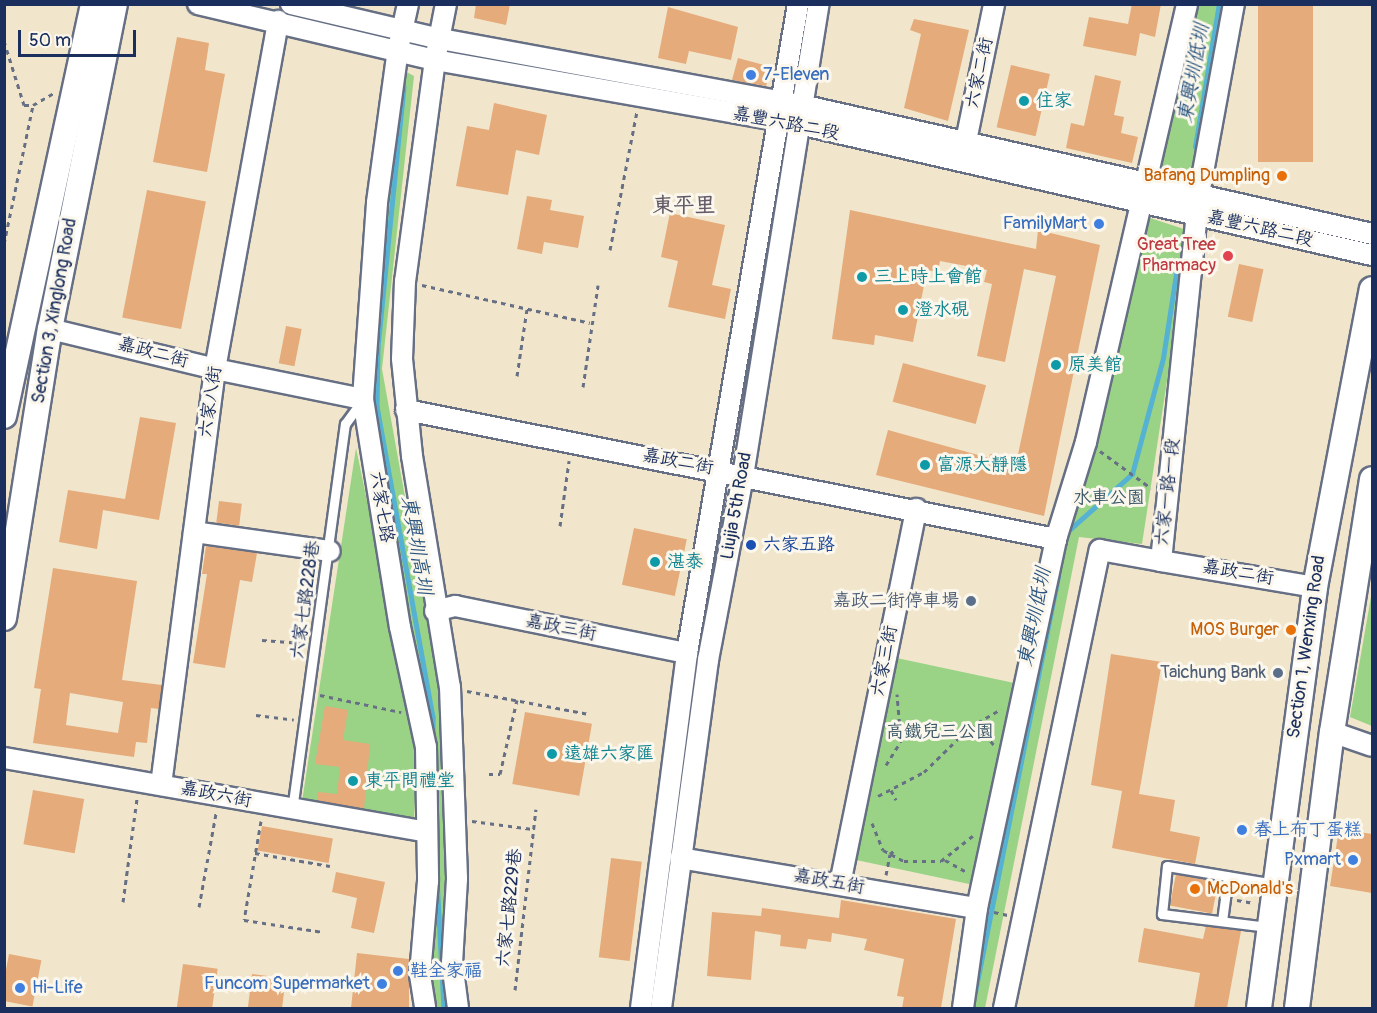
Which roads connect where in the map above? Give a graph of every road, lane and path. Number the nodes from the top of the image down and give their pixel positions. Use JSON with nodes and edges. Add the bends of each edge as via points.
{"nodes":[{"id":1,"x":93,"y":4,"type":"edge"},
{"id":2,"x":115,"y":4,"type":"edge"},
{"id":3,"x":198,"y":4,"type":"edge"},
{"id":4,"x":291,"y":4,"type":"edge"},
{"id":5,"x":408,"y":4,"type":"edge"},
{"id":6,"x":446,"y":4,"type":"edge"},
{"id":7,"x":798,"y":4,"type":"edge"},
{"id":8,"x":819,"y":4,"type":"edge"},
{"id":9,"x":994,"y":4,"type":"edge"},
{"id":10,"x":1187,"y":4,"type":"edge"},
{"id":11,"x":1234,"y":4,"type":"edge"},
{"id":12,"x":278,"y":21,"type":"junction"},
{"id":13,"x":440,"y":39,"type":"junction"},
{"id":14,"x":399,"y":40,"type":"junction"},
{"id":15,"x":4,"y":41,"type":"edge"},
{"id":16,"x":435,"y":60,"type":"junction"},
{"id":17,"x":56,"y":92,"type":"dead end"},
{"id":18,"x":640,"y":95,"type":"junction"},
{"id":19,"x":33,"y":105,"type":"junction"},
{"id":20,"x":780,"y":113,"type":"junction"},
{"id":21,"x":800,"y":114,"type":"junction"},
{"id":22,"x":966,"y":141,"type":"junction"},
{"id":23,"x":1146,"y":184,"type":"junction"},
{"id":24,"x":1199,"y":195,"type":"junction"},
{"id":25,"x":1142,"y":203,"type":"junction"},
{"id":26,"x":1197,"y":215,"type":"junction"},
{"id":27,"x":1372,"y":234,"type":"edge"},
{"id":28,"x":4,"y":244,"type":"edge"},
{"id":29,"x":610,"y":250,"type":"dead end"},
{"id":30,"x":1372,"y":255,"type":"edge"},
{"id":31,"x":405,"y":281,"type":"junction"},
{"id":32,"x":598,"y":285,"type":"dead end"},
{"id":33,"x":1372,"y":289,"type":"edge"},
{"id":34,"x":527,"y":309,"type":"junction"},
{"id":35,"x":590,"y":323,"type":"junction"},
{"id":36,"x":50,"y":329,"type":"junction"},
{"id":37,"x":215,"y":369,"type":"junction"},
{"id":38,"x":517,"y":376,"type":"dead end"},
{"id":39,"x":583,"y":387,"type":"dead end"},
{"id":40,"x":363,"y":399,"type":"junction"},
{"id":41,"x":406,"y":410,"type":"junction"},
{"id":42,"x":4,"y":416,"type":"edge"},
{"id":43,"x":572,"y":441,"type":"junction"},
{"id":44,"x":1111,"y":457,"type":"dead end"},
{"id":45,"x":718,"y":470,"type":"junction"},
{"id":46,"x":743,"y":476,"type":"junction"},
{"id":47,"x":1372,"y":478,"type":"edge"},
{"id":48,"x":1140,"y":480,"type":"dead end"},
{"id":49,"x":916,"y":509,"type":"junction"},
{"id":50,"x":560,"y":526,"type":"dead end"},
{"id":51,"x":194,"y":532,"type":"junction"},
{"id":52,"x":1056,"y":539,"type":"junction"},
{"id":53,"x":330,"y":551,"type":"junction"},
{"id":54,"x":1161,"y":561,"type":"junction"},
{"id":55,"x":1315,"y":586,"type":"junction"},
{"id":56,"x":435,"y":611,"type":"junction"},
{"id":57,"x":4,"y":618,"type":"edge"},
{"id":58,"x":262,"y":640,"type":"dead end"},
{"id":59,"x":316,"y":644,"type":"junction"},
{"id":60,"x":687,"y":653,"type":"junction"},
{"id":61,"x":450,"y":687,"type":"junction"},
{"id":62,"x":309,"y":692,"type":"junction"},
{"id":63,"x":897,"y":693,"type":"dead end"},
{"id":64,"x":517,"y":700,"type":"junction"},
{"id":65,"x":1005,"y":700,"type":"dead end"},
{"id":66,"x":589,"y":714,"type":"dead end"},
{"id":67,"x":256,"y":715,"type":"dead end"},
{"id":68,"x":420,"y":717,"type":"junction"},
{"id":69,"x":305,"y":722,"type":"junction"},
{"id":70,"x":970,"y":727,"type":"junction"},
{"id":71,"x":1332,"y":732,"type":"junction"},
{"id":72,"x":1372,"y":746,"type":"edge"},
{"id":73,"x":997,"y":748,"type":"dead end"},
{"id":74,"x":4,"y":758,"type":"edge"},
{"id":75,"x":886,"y":765,"type":"dead end"},
{"id":76,"x":489,"y":774,"type":"dead end"},
{"id":77,"x":139,"y":782,"type":"junction"},
{"id":78,"x":161,"y":785,"type":"junction"},
{"id":79,"x":891,"y":790,"type":"junction"},
{"id":80,"x":219,"y":796,"type":"junction"},
{"id":81,"x":878,"y":796,"type":"dead end"},
{"id":82,"x":896,"y":800,"type":"dead end"},
{"id":83,"x":264,"y":804,"type":"junction"},
{"id":84,"x":536,"y":809,"type":"dead end"},
{"id":85,"x":292,"y":810,"type":"junction"},
{"id":86,"x":455,"y":819,"type":"junction"},
{"id":87,"x":872,"y":823,"type":"dead end"},
{"id":88,"x":981,"y":827,"type":"dead end"},
{"id":89,"x":532,"y":829,"type":"junction"},
{"id":90,"x":427,"y":832,"type":"junction"},
{"id":91,"x":897,"y":848,"type":"dead end"},
{"id":92,"x":255,"y":853,"type":"junction"},
{"id":93,"x":890,"y":854,"type":"junction"},
{"id":94,"x":680,"y":858,"type":"junction"},
{"id":95,"x":944,"y":859,"type":"junction"},
{"id":96,"x":330,"y":866,"type":"dead end"},
{"id":97,"x":1228,"y":876,"type":"junction"},
{"id":98,"x":974,"y":877,"type":"dead end"},
{"id":99,"x":885,"y":883,"type":"dead end"},
{"id":100,"x":840,"y":884,"type":"junction"},
{"id":101,"x":1274,"y":884,"type":"junction"},
{"id":102,"x":123,"y":902,"type":"dead end"},
{"id":103,"x":199,"y":907,"type":"dead end"},
{"id":104,"x":977,"y":908,"type":"junction"},
{"id":105,"x":1021,"y":918,"type":"junction"},
{"id":106,"x":1222,"y":921,"type":"junction"},
{"id":107,"x":1268,"y":927,"type":"junction"},
{"id":108,"x":323,"y":932,"type":"dead end"},
{"id":109,"x":515,"y":990,"type":"dead end"},
{"id":110,"x":425,"y":1008,"type":"edge"},
{"id":111,"x":458,"y":1008,"type":"edge"},
{"id":112,"x":640,"y":1008,"type":"edge"},
{"id":113,"x":661,"y":1008,"type":"edge"},
{"id":114,"x":963,"y":1008,"type":"edge"},
{"id":115,"x":1004,"y":1008,"type":"edge"},
{"id":116,"x":1259,"y":1008,"type":"edge"},
{"id":117,"x":1297,"y":1008,"type":"edge"}],
"edges":[{"from":1,"to":42,"type":"street","name":"Section 3, Xinglong Road"},
{"from":2,"to":36,"type":"street","name":"Section 3, Xinglong Road"},
{"from":3,"to":12,"type":"street","name":"嘉豐六路二段"},
{"from":4,"to":14,"type":"street","name":"嘉豐六路二段"},
{"from":5,"to":14,"type":"street","name":"六家七路"},
{"from":6,"to":13,"type":"street"},
{"from":7,"to":20,"type":"street","name":"Liujia 5th Road"},
{"from":8,"to":21,"type":"street","name":"Liujia 5th Road"},
{"from":9,"to":22,"type":"street","name":"六家二街"},
{"from":10,"to":23,"type":"street"},
{"from":11,"to":24,"type":"street","name":"六家一路一段"},
{"from":12,"to":14,"type":"street","name":"嘉豐六路二段"},
{"from":12,"to":37,"type":"street","name":"六家八街"},
{"from":13,"to":14,"type":"street","name":"嘉豐六路二段"},
{"from":13,"to":16,"type":"street"},
{"from":13,"to":20,"type":"street","name":"嘉豐六路二段"},
{"from":14,"to":16,"type":"street","name":"嘉豐六路二段"},
{"from":14,"to":40,"type":"street","name":"六家七路","via":[[377,203]]},
{"from":15,"to":19,"type":"path","via":[[24,105]]},
{"from":16,"to":18,"type":"street","name":"嘉豐六路二段"},
{"from":16,"to":31,"type":"street"},
{"from":17,"to":19,"type":"path"},
{"from":18,"to":20,"type":"street","name":"嘉豐六路二段"},
{"from":18,"to":29,"type":"path"},
{"from":19,"to":28,"type":"path"},
{"from":20,"to":21,"type":"street","name":"嘉豐六路二段"},
{"from":20,"to":45,"type":"street","name":"Liujia 5th Road"},
{"from":21,"to":22,"type":"street","name":"嘉豐六路二段"},
{"from":21,"to":25,"type":"street","name":"嘉豐六路二段"},
{"from":21,"to":46,"type":"street","name":"Liujia 5th Road"},
{"from":22,"to":23,"type":"street","name":"嘉豐六路二段"},
{"from":23,"to":24,"type":"street","name":"嘉豐六路二段"},
{"from":23,"to":25,"type":"street"},
{"from":24,"to":26,"type":"street","name":"六家一路一段"},
{"from":24,"to":27,"type":"street","name":"嘉豐六路二段"},
{"from":25,"to":26,"type":"street","name":"嘉豐六路二段"},
{"from":25,"to":52,"type":"street","via":[[1086,442]]},
{"from":26,"to":30,"type":"street","name":"嘉豐六路二段"},
{"from":26,"to":54,"type":"street","name":"六家一路一段"},
{"from":31,"to":34,"type":"path"},
{"from":31,"to":41,"type":"street","via":[[402,359]]},
{"from":32,"to":35,"type":"path"},
{"from":33,"to":55,"type":"street","name":"Section 1, Wenxing Road"},
{"from":34,"to":35,"type":"path"},
{"from":34,"to":38,"type":"path"},
{"from":35,"to":39,"type":"path"},
{"from":36,"to":37,"type":"street","name":"嘉政二街"},
{"from":36,"to":57,"type":"street","name":"Section 3, Xinglong Road"},
{"from":37,"to":40,"type":"street","name":"嘉政二街"},
{"from":37,"to":51,"type":"street","name":"六家八街"},
{"from":40,"to":53,"type":"lane","name":"六家七路228巷","via":[[345,424]]},
{"from":40,"to":68,"type":"street","name":"六家七路","via":[[400,627]]},
{"from":41,"to":43,"type":"street","name":"嘉政二街"},
{"from":41,"to":56,"type":"street"},
{"from":43,"to":45,"type":"street","name":"嘉政二街"},
{"from":43,"to":50,"type":"path"},
{"from":44,"to":48,"type":"path"},
{"from":45,"to":46,"type":"street","name":"嘉政二街"},
{"from":45,"to":60,"type":"street","name":"Liujia 5th Road"},
{"from":46,"to":49,"type":"street","name":"嘉政二街"},
{"from":46,"to":94,"type":"street","name":"Liujia 5th Road","via":[[708,660]]},
{"from":47,"to":71,"type":"street","name":"Section 1, Wenxing Road"},
{"from":49,"to":52,"type":"street","name":"嘉政二街"},
{"from":49,"to":100,"type":"street","name":"六家三街"},
{"from":51,"to":53,"type":"street"},
{"from":51,"to":78,"type":"street","name":"六家八街"},
{"from":52,"to":104,"type":"street"},
{"from":53,"to":59,"type":"lane","name":"六家七路228巷"},
{"from":54,"to":55,"type":"street","name":"嘉政二街"},
{"from":54,"to":105,"type":"street","name":"六家一路一段","via":[[1100,550]]},
{"from":55,"to":101,"type":"street","name":"Section 1, Wenxing Road"},
{"from":56,"to":60,"type":"street","name":"嘉政三街","via":[[455,606]]},
{"from":56,"to":61,"type":"street"},
{"from":58,"to":59,"type":"path"},
{"from":59,"to":62,"type":"lane","name":"六家七路228巷"},
{"from":60,"to":112,"type":"street","name":"Liujia 5th Road"},
{"from":61,"to":64,"type":"path"},
{"from":61,"to":86,"type":"street"},
{"from":62,"to":68,"type":"path"},
{"from":62,"to":69,"type":"lane","name":"六家七路228巷"},
{"from":63,"to":75,"type":"path","via":[[902,735]]},
{"from":64,"to":66,"type":"path"},
{"from":64,"to":76,"type":"path","via":[[500,774]]},
{"from":65,"to":70,"type":"path","via":[[999,713]]},
{"from":67,"to":69,"type":"path"},
{"from":68,"to":90,"type":"street","name":"六家七路","via":[[426,747]]},
{"from":69,"to":85,"type":"lane","name":"六家七路228巷"},
{"from":70,"to":73,"type":"path","via":[[985,734]]},
{"from":70,"to":79,"type":"path","via":[[924,772]]},
{"from":71,"to":72,"type":"street"},
{"from":71,"to":117,"type":"street","name":"Section 1, Wenxing Road"},
{"from":74,"to":77,"type":"street","name":"嘉政六街"},
{"from":77,"to":78,"type":"street","name":"嘉政六街"},
{"from":77,"to":102,"type":"path"},
{"from":78,"to":80,"type":"street","name":"嘉政六街"},
{"from":79,"to":81,"type":"path"},
{"from":79,"to":82,"type":"path"},
{"from":80,"to":83,"type":"street","name":"嘉政六街"},
{"from":80,"to":103,"type":"path"},
{"from":83,"to":85,"type":"street","name":"嘉政六街"},
{"from":83,"to":92,"type":"path"},
{"from":84,"to":89,"type":"path","name":"六家七路229巷"},
{"from":85,"to":90,"type":"street","name":"嘉政六街"},
{"from":86,"to":89,"type":"path","name":"六家七路229巷"},
{"from":86,"to":111,"type":"street","via":[[457,879],[452,962]]},
{"from":87,"to":93,"type":"path","via":[[883,850]]},
{"from":88,"to":95,"type":"path","via":[[969,842]]},
{"from":89,"to":109,"type":"path","name":"六家七路229巷"},
{"from":90,"to":110,"type":"street","name":"六家七路","via":[[428,881],[420,975]]},
{"from":91,"to":93,"type":"path"},
{"from":92,"to":96,"type":"path"},
{"from":92,"to":108,"type":"path","via":[[244,920]]},
{"from":93,"to":95,"type":"path","via":[[904,861]]},
{"from":93,"to":99,"type":"path"},
{"from":94,"to":100,"type":"street","name":"嘉政五街"},
{"from":94,"to":113,"type":"street","name":"Liujia 5th Road"},
{"from":95,"to":98,"type":"path"},
{"from":97,"to":101,"type":"lane"},
{"from":97,"to":106,"type":"lane"},
{"from":97,"to":106,"type":"lane","via":[[1167,866],[1162,914]]},
{"from":100,"to":104,"type":"street","name":"嘉政五街"},
{"from":101,"to":107,"type":"street","name":"Section 1, Wenxing Road"},
{"from":104,"to":105,"type":"path"},
{"from":104,"to":114,"type":"street"},
{"from":105,"to":115,"type":"street","name":"六家一路一段"},
{"from":106,"to":107,"type":"lane"},
{"from":107,"to":116,"type":"street","name":"Section 1, Wenxing Road"}]}
